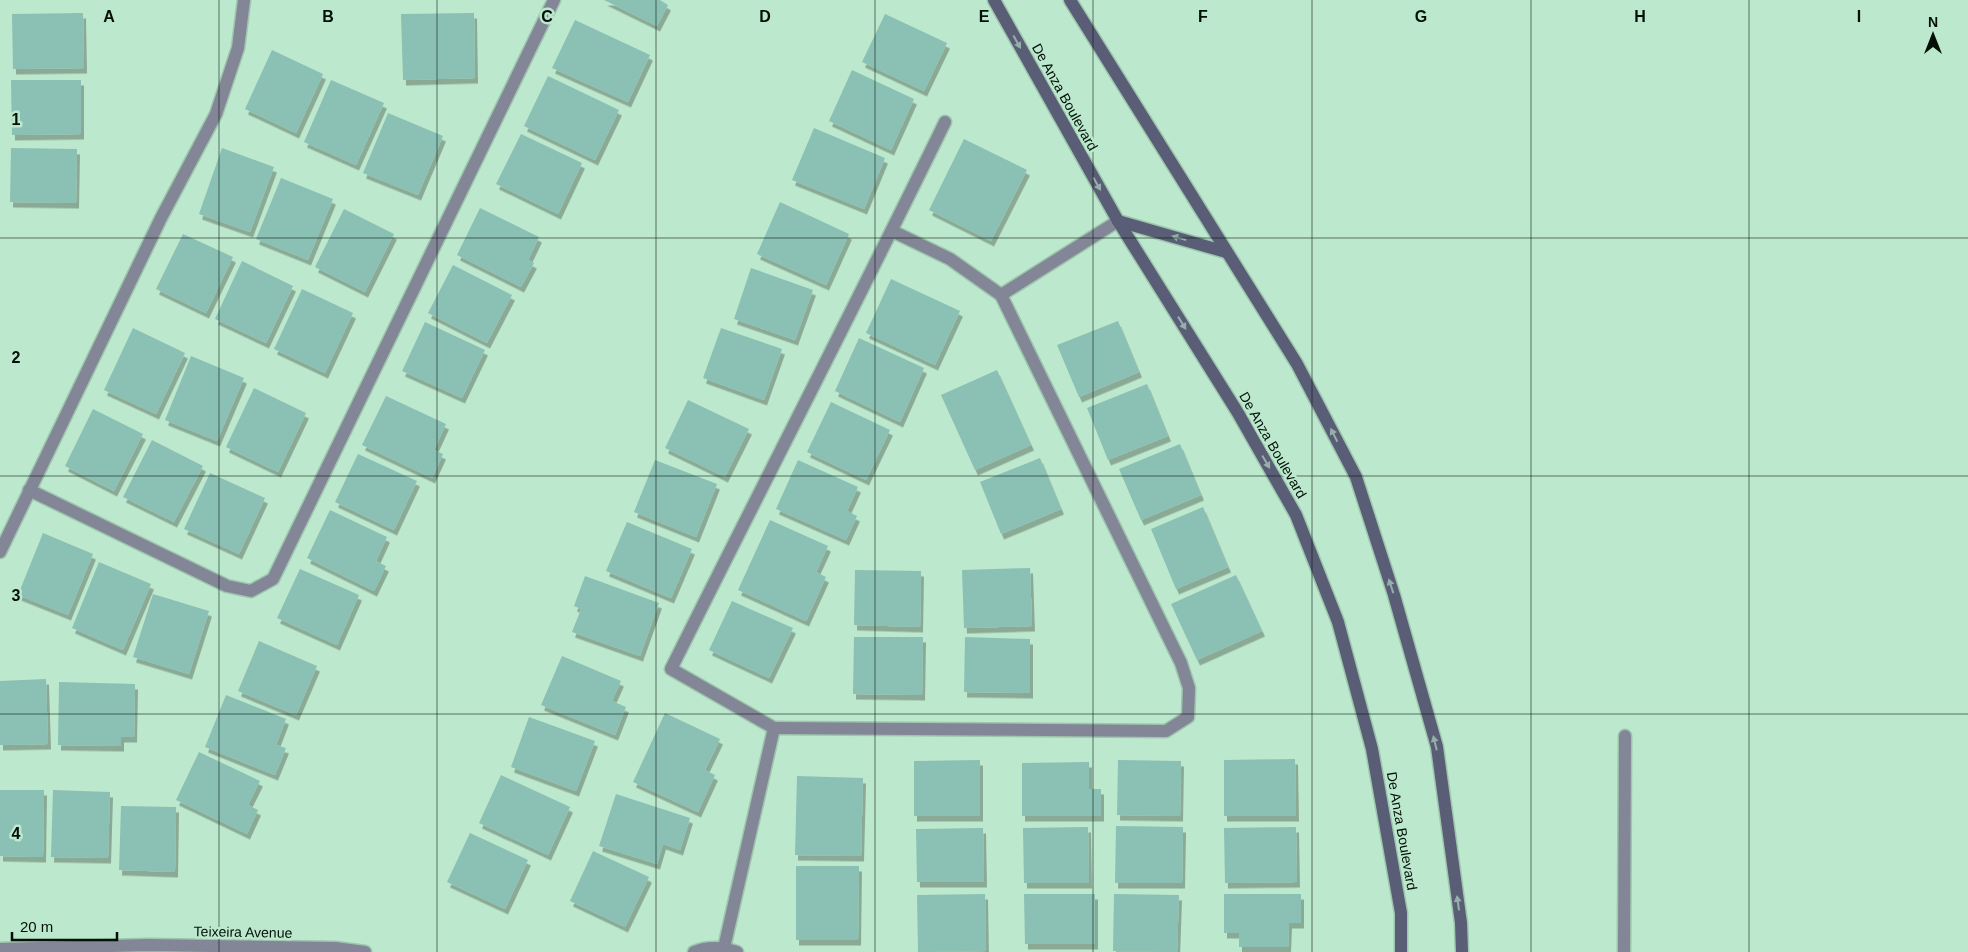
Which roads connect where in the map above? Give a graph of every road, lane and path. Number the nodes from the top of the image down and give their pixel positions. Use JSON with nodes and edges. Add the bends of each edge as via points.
{"nodes":[{"id":1,"x":244,"y":0,"type":"edge"},
{"id":2,"x":554,"y":0,"type":"edge"},
{"id":3,"x":994,"y":0,"type":"edge"},
{"id":4,"x":1070,"y":0,"type":"edge"},
{"id":5,"x":945,"y":122,"type":"dead end"},
{"id":6,"x":1118,"y":221,"type":"junction"},
{"id":7,"x":892,"y":231,"type":"junction"},
{"id":8,"x":1226,"y":252,"type":"junction"},
{"id":9,"x":1001,"y":295,"type":"junction"},
{"id":10,"x":29,"y":490,"type":"junction"},
{"id":11,"x":0,"y":552,"type":"edge"},
{"id":12,"x":774,"y":728,"type":"junction"},
{"id":13,"x":1625,"y":736,"type":"dead end"},
{"id":14,"x":724,"y":948,"type":"junction"},
{"id":15,"x":0,"y":949,"type":"edge"},
{"id":16,"x":365,"y":952,"type":"edge"},
{"id":17,"x":694,"y":952,"type":"edge"},
{"id":18,"x":737,"y":952,"type":"edge"},
{"id":19,"x":1401,"y":952,"type":"edge"},
{"id":20,"x":1462,"y":952,"type":"edge"},
{"id":21,"x":1624,"y":952,"type":"edge"}],
"edges":[{"from":1,"to":10,"type":"street","via":[[238,48],[216,114],[161,218]]},
{"from":2,"to":10,"type":"street","via":[[273,579],[251,591],[228,586]]},
{"from":3,"to":6,"type":"street","name":"De Anza Boulevard","one_way":true},
{"from":4,"to":8,"type":"street"},
{"from":5,"to":7,"type":"street"},
{"from":8,"to":6,"type":"street","one_way":true},
{"from":6,"to":9,"type":"street"},
{"from":6,"to":19,"type":"street","name":"De Anza Boulevard","one_way":true,"via":[[1238,413],[1296,515],[1338,622],[1372,749],[1401,913]]},
{"from":7,"to":9,"type":"street","via":[[950,258]]},
{"from":7,"to":12,"type":"street","via":[[671,669]]},
{"from":20,"to":8,"type":"street","one_way":true,"via":[[1461,923],[1436,747],[1394,595],[1356,477],[1297,364]]},
{"from":9,"to":12,"type":"street","via":[[1181,663],[1190,688],[1188,717],[1166,731]]},
{"from":10,"to":11,"type":"street"},
{"from":12,"to":14,"type":"street"},
{"from":13,"to":21,"type":"street"},
{"from":14,"to":17,"type":"street","via":[[704,948]]},
{"from":14,"to":18,"type":"street"},
{"from":15,"to":16,"type":"street","name":"Teixeira Avenue","via":[[148,945],[335,948]]}]}
